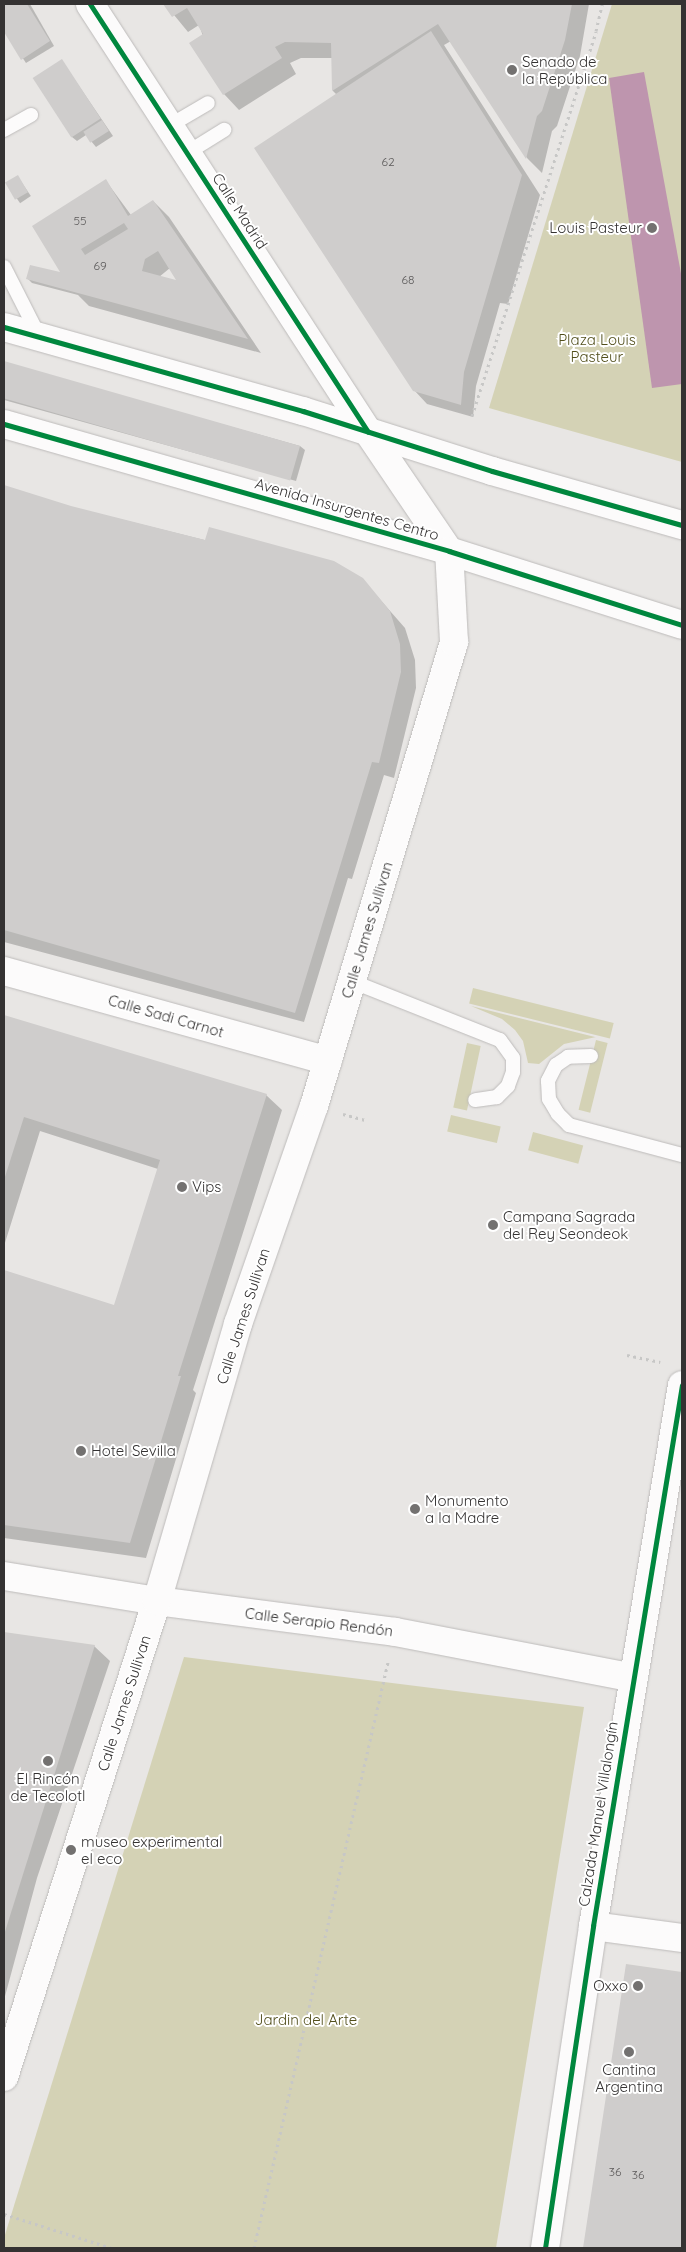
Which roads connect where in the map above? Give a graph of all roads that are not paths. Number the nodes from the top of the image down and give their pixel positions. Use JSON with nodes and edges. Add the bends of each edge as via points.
{"nodes":[{"id":1,"x":90,"y":4,"type":"edge"},
{"id":2,"x":208,"y":103,"type":"dead end"},
{"id":3,"x":31,"y":115,"type":"dead end"},
{"id":4,"x":169,"y":126,"type":"junction"},
{"id":5,"x":4,"y":130,"type":"edge"},
{"id":6,"x":224,"y":130,"type":"dead end"},
{"id":7,"x":187,"y":153,"type":"junction"},
{"id":8,"x":4,"y":267,"type":"edge"},
{"id":9,"x":4,"y":327,"type":"edge"},
{"id":10,"x":39,"y":337,"type":"junction"},
{"id":11,"x":4,"y":424,"type":"edge"},
{"id":12,"x":368,"y":432,"type":"junction"},
{"id":13,"x":682,"y":525,"type":"edge"},
{"id":14,"x":450,"y":551,"type":"junction"},
{"id":15,"x":682,"y":625,"type":"edge"},
{"id":16,"x":4,"y":971,"type":"edge"},
{"id":17,"x":351,"y":981,"type":"junction"},
{"id":18,"x":592,"y":1056,"type":"dead end"},
{"id":19,"x":328,"y":1061,"type":"junction"},
{"id":20,"x":475,"y":1100,"type":"dead end"},
{"id":21,"x":682,"y":1155,"type":"edge"},
{"id":22,"x":682,"y":1392,"type":"edge"},
{"id":23,"x":4,"y":1576,"type":"edge"},
{"id":24,"x":157,"y":1601,"type":"junction"},
{"id":25,"x":634,"y":1678,"type":"junction"},
{"id":26,"x":593,"y":1926,"type":"junction"},
{"id":27,"x":682,"y":1938,"type":"edge"},
{"id":28,"x":4,"y":2077,"type":"edge"},
{"id":29,"x":545,"y":2248,"type":"edge"}],
"edges":[{"from":1,"to":4,"type":"main road","name":"Calle Madrid"},
{"from":2,"to":4,"type":"lane"},
{"from":3,"to":5,"type":"lane"},
{"from":4,"to":7,"type":"main road","name":"Calle Madrid"},
{"from":6,"to":7,"type":"lane"},
{"from":7,"to":12,"type":"main road","name":"Calle Madrid"},
{"from":8,"to":10,"type":"lane"},
{"from":9,"to":10,"type":"main road"},
{"from":10,"to":12,"type":"main road"},
{"from":11,"to":14,"type":"main road","name":"Avenida Insurgentes Centro"},
{"from":12,"to":13,"type":"main road"},
{"from":12,"to":14,"type":"main road","name":"Calle Madrid"},
{"from":14,"to":15,"type":"main road","name":"Avenida Insurgentes Centro"},
{"from":14,"to":17,"type":"main road","name":"Calle James Sullivan","via":[[454,642]]},
{"from":16,"to":19,"type":"main road","name":"Calle Sadi Carnot"},
{"from":17,"to":19,"type":"main road","name":"Calle James Sullivan"},
{"from":17,"to":20,"type":"lane","via":[[500,1040],[513,1058],[514,1072],[508,1086],[497,1097]]},
{"from":18,"to":21,"type":"lane","via":[[568,1057],[556,1065],[548,1082],[549,1099],[558,1114],[568,1124]]},
{"from":19,"to":24,"type":"main road","name":"Calle James Sullivan","via":[[238,1324]]},
{"from":22,"to":25,"type":"main road","name":"Calzada Manuel Villalongín"},
{"from":23,"to":24,"type":"main road","name":"Calle Serapio Rendón"},
{"from":24,"to":25,"type":"main road","name":"Calle Serapio Rendón","via":[[395,1632]]},
{"from":24,"to":28,"type":"main road","name":"Calle James Sullivan"},
{"from":25,"to":26,"type":"main road","name":"Calzada Manuel Villalongín"},
{"from":26,"to":27,"type":"main road"},
{"from":26,"to":29,"type":"main road","name":"Calzada Manuel Villalongín"}]}
